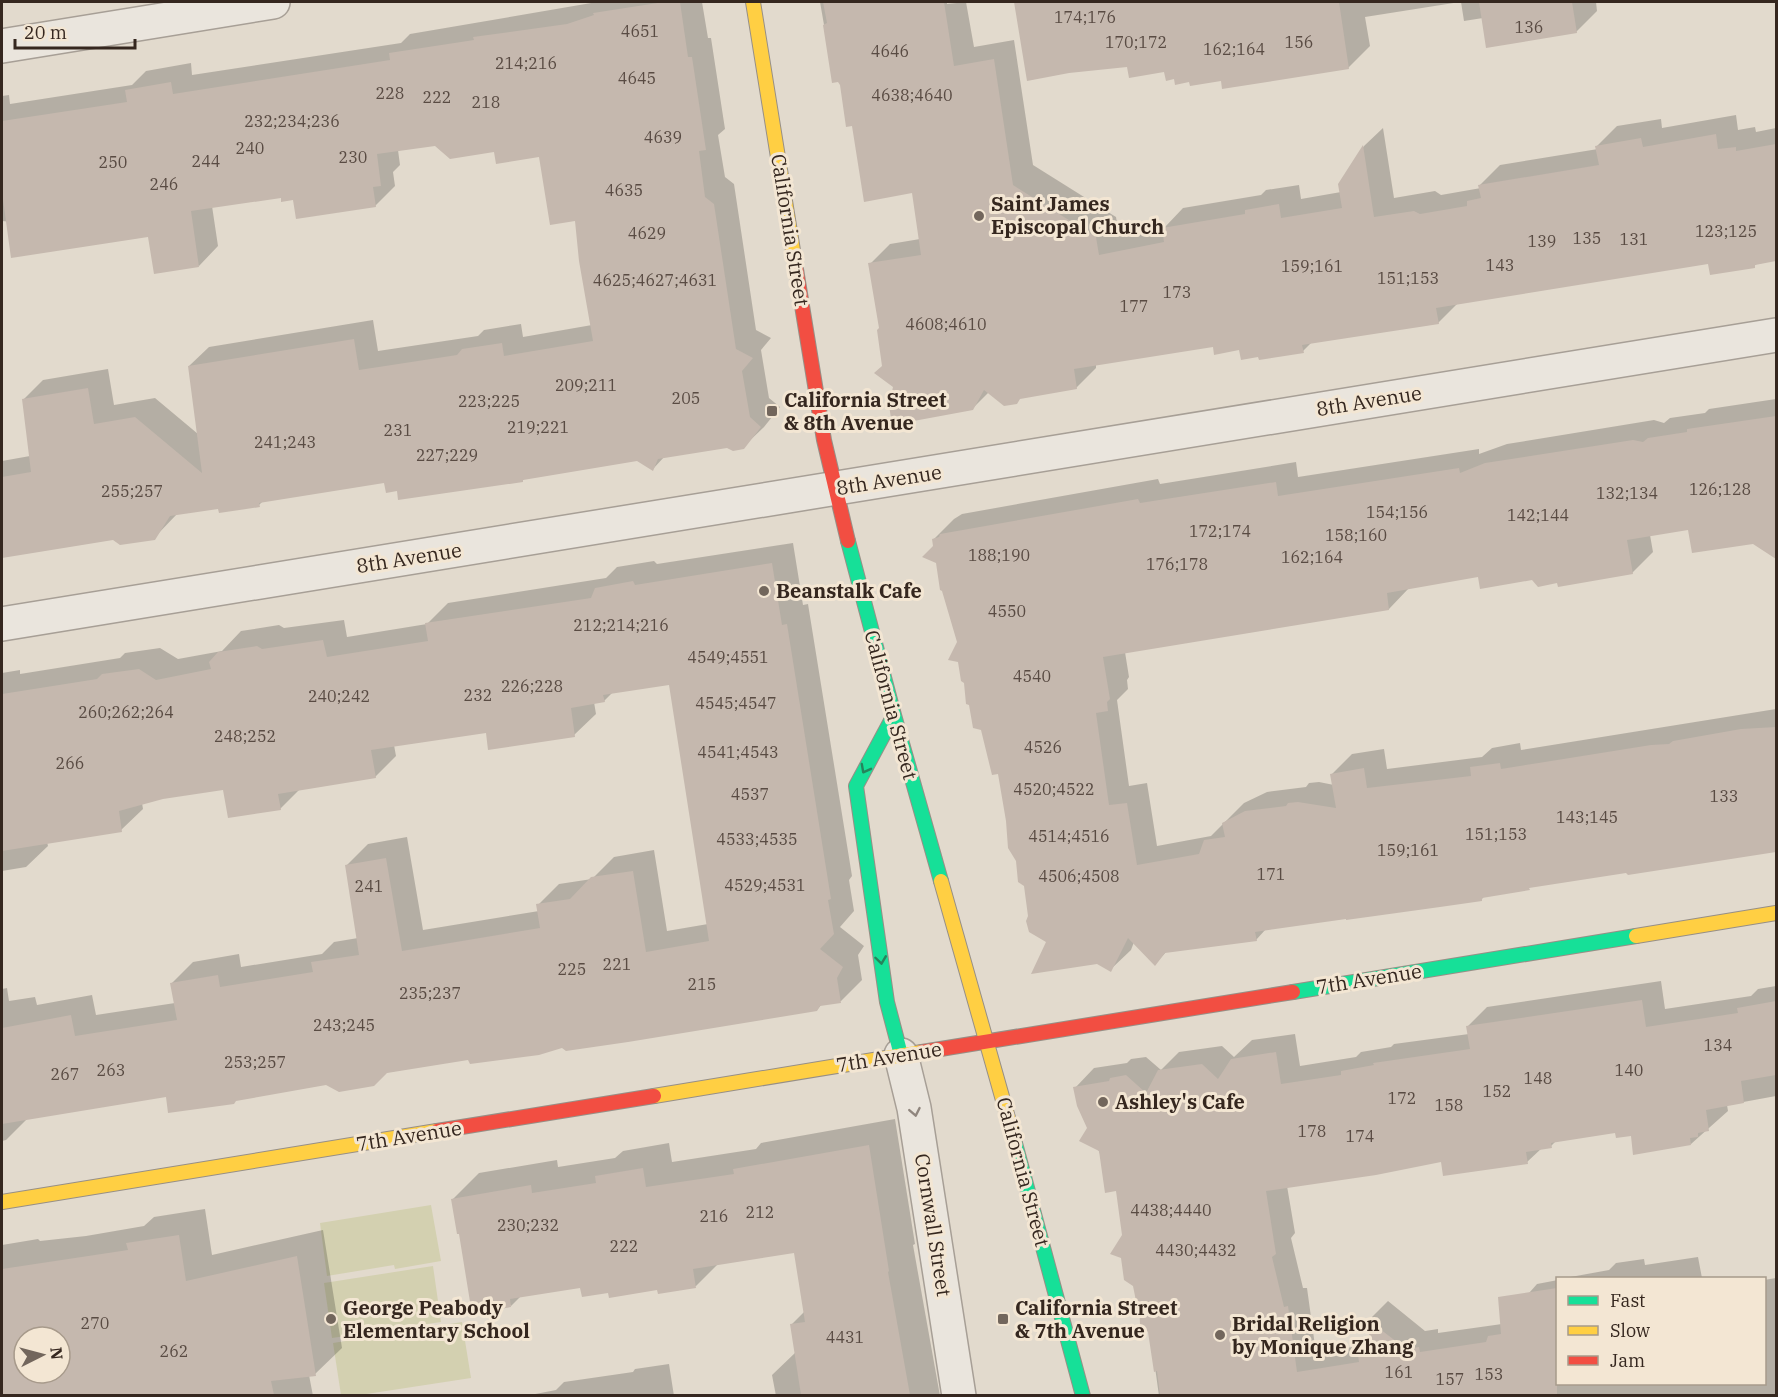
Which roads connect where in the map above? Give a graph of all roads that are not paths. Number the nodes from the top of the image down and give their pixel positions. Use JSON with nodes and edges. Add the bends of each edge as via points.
{"nodes":[{"id":1,"x":273,"y":2,"type":"edge"},
{"id":2,"x":753,"y":2,"type":"edge"},
{"id":3,"x":2,"y":46,"type":"edge"},
{"id":4,"x":1776,"y":335,"type":"edge"},
{"id":5,"x":834,"y":489,"type":"junction"},
{"id":6,"x":2,"y":624,"type":"edge"},
{"id":7,"x":893,"y":717,"type":"junction"},
{"id":8,"x":1776,"y":912,"type":"edge"},
{"id":9,"x":987,"y":1041,"type":"junction"},
{"id":10,"x":901,"y":1055,"type":"junction"},
{"id":11,"x":2,"y":1202,"type":"edge"},
{"id":12,"x":959,"y":1395,"type":"edge"},
{"id":13,"x":1083,"y":1395,"type":"edge"}],
"edges":[{"from":1,"to":3,"type":"street"},
{"from":2,"to":5,"type":"street","name":"California Street"},
{"from":4,"to":5,"type":"street","name":"8th Avenue"},
{"from":5,"to":6,"type":"street","name":"8th Avenue"},
{"from":5,"to":7,"type":"street","name":"California Street"},
{"from":7,"to":9,"type":"street","name":"California Street"},
{"from":7,"to":10,"type":"street","one_way":true,"via":[[856,786],[887,1002]]},
{"from":8,"to":9,"type":"street","name":"7th Avenue"},
{"from":9,"to":10,"type":"street","name":"7th Avenue"},
{"from":9,"to":13,"type":"street","name":"California Street"},
{"from":10,"to":11,"type":"street","name":"7th Avenue"},
{"from":10,"to":12,"type":"street","name":"Cornwall Street","one_way":true,"via":[[914,1108]]}]}
